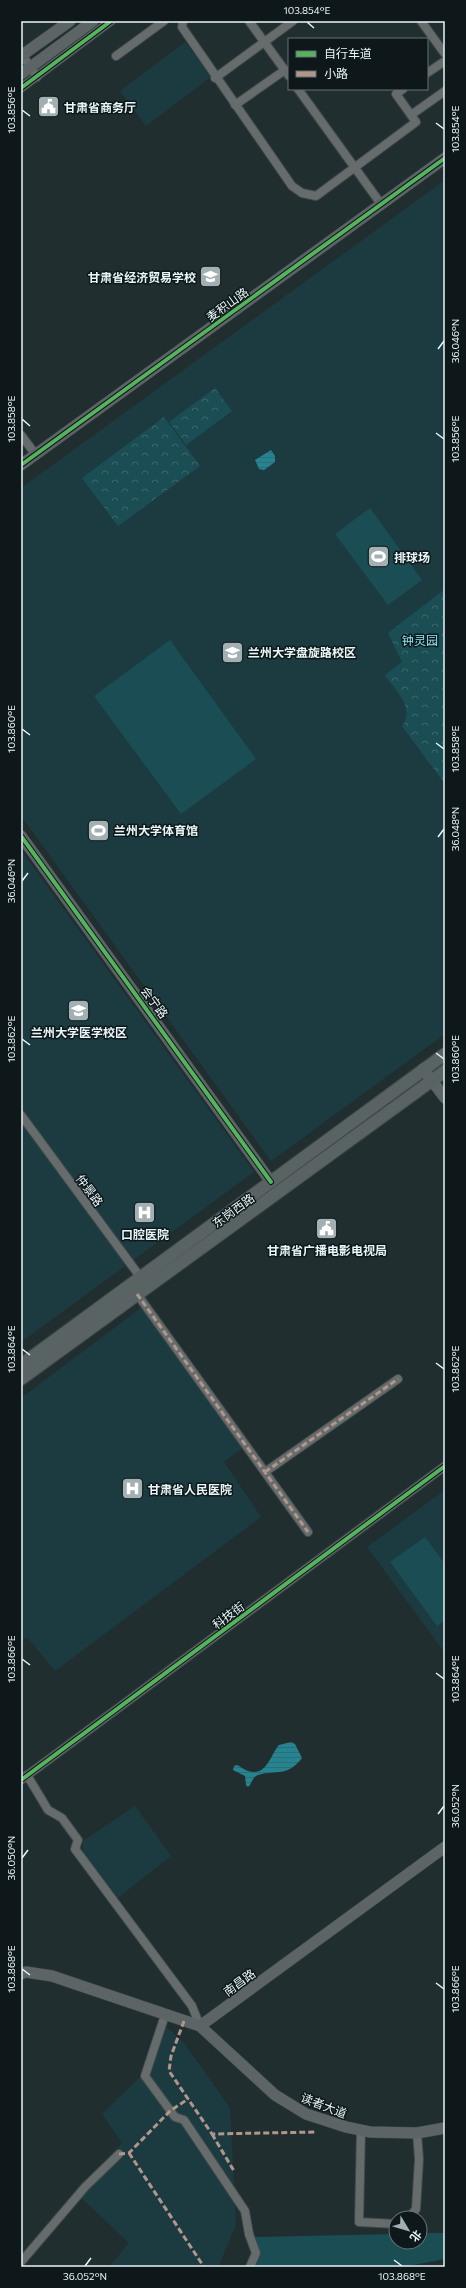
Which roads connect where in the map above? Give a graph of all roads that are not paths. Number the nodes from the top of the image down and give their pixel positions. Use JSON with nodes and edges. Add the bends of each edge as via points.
{"nodes":[{"id":1,"x":70,"y":21,"type":"edge"},
{"id":2,"x":93,"y":21,"type":"edge"},
{"id":3,"x":111,"y":21,"type":"edge"},
{"id":4,"x":164,"y":21,"type":"edge"},
{"id":5,"x":183,"y":21,"type":"edge"},
{"id":6,"x":249,"y":21,"type":"edge"},
{"id":7,"x":293,"y":21,"type":"edge"},
{"id":8,"x":426,"y":23,"type":"edge"},
{"id":9,"x":264,"y":42,"type":"junction"},
{"id":10,"x":445,"y":54,"type":"edge"},
{"id":11,"x":21,"y":55,"type":"edge"},
{"id":12,"x":116,"y":56,"type":"dead end"},
{"id":13,"x":445,"y":61,"type":"edge"},
{"id":14,"x":31,"y":67,"type":"junction"},
{"id":15,"x":428,"y":72,"type":"edge"},
{"id":16,"x":287,"y":73,"type":"edge"},
{"id":17,"x":21,"y":74,"type":"edge"},
{"id":18,"x":37,"y":77,"type":"junction"},
{"id":19,"x":215,"y":78,"type":"junction"},
{"id":20,"x":21,"y":88,"type":"edge"},
{"id":21,"x":299,"y":90,"type":"edge"},
{"id":22,"x":402,"y":90,"type":"edge"},
{"id":23,"x":445,"y":91,"type":"edge"},
{"id":24,"x":235,"y":105,"type":"junction"},
{"id":25,"x":411,"y":115,"type":"junction"},
{"id":26,"x":445,"y":158,"type":"edge"},
{"id":27,"x":355,"y":168,"type":"junction"},
{"id":28,"x":381,"y":204,"type":"junction"},
{"id":29,"x":21,"y":436,"type":"edge"},
{"id":30,"x":36,"y":455,"type":"junction"},
{"id":31,"x":21,"y":466,"type":"edge"},
{"id":32,"x":21,"y":836,"type":"edge"},
{"id":33,"x":445,"y":1054,"type":"edge"},
{"id":34,"x":423,"y":1069,"type":"junction"},
{"id":35,"x":445,"y":1072,"type":"edge"},
{"id":36,"x":432,"y":1081,"type":"junction"},
{"id":37,"x":445,"y":1098,"type":"edge"},
{"id":38,"x":21,"y":1115,"type":"edge"},
{"id":39,"x":271,"y":1182,"type":"junction"},
{"id":40,"x":141,"y":1278,"type":"junction"},
{"id":41,"x":137,"y":1294,"type":"junction"},
{"id":42,"x":21,"y":1365,"type":"edge"},
{"id":43,"x":21,"y":1379,"type":"edge"},
{"id":44,"x":398,"y":1379,"type":"dead end"},
{"id":45,"x":445,"y":1466,"type":"edge"},
{"id":46,"x":265,"y":1472,"type":"junction"},
{"id":47,"x":308,"y":1532,"type":"dead end"},
{"id":48,"x":24,"y":1777,"type":"edge"},
{"id":49,"x":445,"y":1847,"type":"edge"},
{"id":50,"x":21,"y":1974,"type":"edge"},
{"id":51,"x":165,"y":2015,"type":"junction"},
{"id":52,"x":200,"y":2026,"type":"junction"},
{"id":53,"x":445,"y":2128,"type":"edge"},
{"id":54,"x":361,"y":2130,"type":"junction"},
{"id":55,"x":418,"y":2133,"type":"junction"},
{"id":56,"x":119,"y":2154,"type":"dead end"},
{"id":57,"x":415,"y":2210,"type":"edge"},
{"id":58,"x":388,"y":2224,"type":"edge"},
{"id":59,"x":21,"y":2262,"type":"edge"},
{"id":60,"x":250,"y":2267,"type":"edge"}],
"edges":[{"from":1,"to":11,"type":"street"},
{"from":2,"to":14,"type":"street"},
{"from":3,"to":18,"type":"street"},
{"from":4,"to":12,"type":"street"},
{"from":5,"to":19,"type":"street","via":[[182,27]]},
{"from":6,"to":9,"type":"street"},
{"from":7,"to":9,"type":"street"},
{"from":8,"to":10,"type":"street"},
{"from":9,"to":16,"type":"street"},
{"from":9,"to":19,"type":"street"},
{"from":11,"to":14,"type":"street"},
{"from":13,"to":15,"type":"street"},
{"from":14,"to":17,"type":"street"},
{"from":14,"to":18,"type":"street"},
{"from":16,"to":24,"type":"street"},
{"from":18,"to":20,"type":"street"},
{"from":19,"to":24,"type":"street"},
{"from":21,"to":27,"type":"street"},
{"from":22,"to":25,"type":"street","via":[[396,94]]},
{"from":23,"to":25,"type":"street"},
{"from":24,"to":27,"type":"street","via":[[292,186],[302,193],[316,196]]},
{"from":25,"to":27,"type":"street","via":[[416,122]]},
{"from":26,"to":28,"type":"street","name":"麦积山路"},
{"from":27,"to":28,"type":"street"},
{"from":28,"to":30,"type":"street","name":"麦积山路"},
{"from":29,"to":30,"type":"street"},
{"from":30,"to":31,"type":"street","name":"麦积山路"},
{"from":32,"to":39,"type":"street","name":"会宁路"},
{"from":33,"to":34,"type":"main road","name":"东岗西路"},
{"from":34,"to":36,"type":"street"},
{"from":34,"to":39,"type":"main road","name":"东岗西路"},
{"from":35,"to":36,"type":"main road","name":"东岗西路"},
{"from":36,"to":37,"type":"street"},
{"from":36,"to":41,"type":"main road","name":"东岗西路"},
{"from":38,"to":40,"type":"street","name":"仲景路"},
{"from":39,"to":40,"type":"main road","name":"东岗西路"},
{"from":40,"to":42,"type":"main road","name":"东岗西路"},
{"from":41,"to":43,"type":"main road","name":"东岗西路"},
{"from":41,"to":46,"type":"street"},
{"from":44,"to":46,"type":"street"},
{"from":45,"to":48,"type":"street","name":"科技街"},
{"from":46,"to":47,"type":"street"},
{"from":48,"to":52,"type":"street","via":[[48,1810],[62,1818],[78,1840],[76,1849],[192,2006]]},
{"from":49,"to":52,"type":"street","name":"南昌路"},
{"from":50,"to":51,"type":"street","via":[[26,1972],[52,1976]]},
{"from":51,"to":52,"type":"street"},
{"from":51,"to":60,"type":"street","via":[[145,2076],[175,2117],[184,2120],[246,2211],[249,2234],[256,2253]]},
{"from":52,"to":54,"type":"street","name":"读者大道","via":[[254,2078],[291,2106],[306,2114]]},
{"from":53,"to":55,"type":"street","name":"读者大道"},
{"from":54,"to":55,"type":"street","name":"读者大道","via":[[396,2134]]},
{"from":54,"to":58,"type":"street","via":[[359,2222]]},
{"from":55,"to":57,"type":"street"},
{"from":56,"to":59,"type":"street","via":[[86,2187]]}]}
